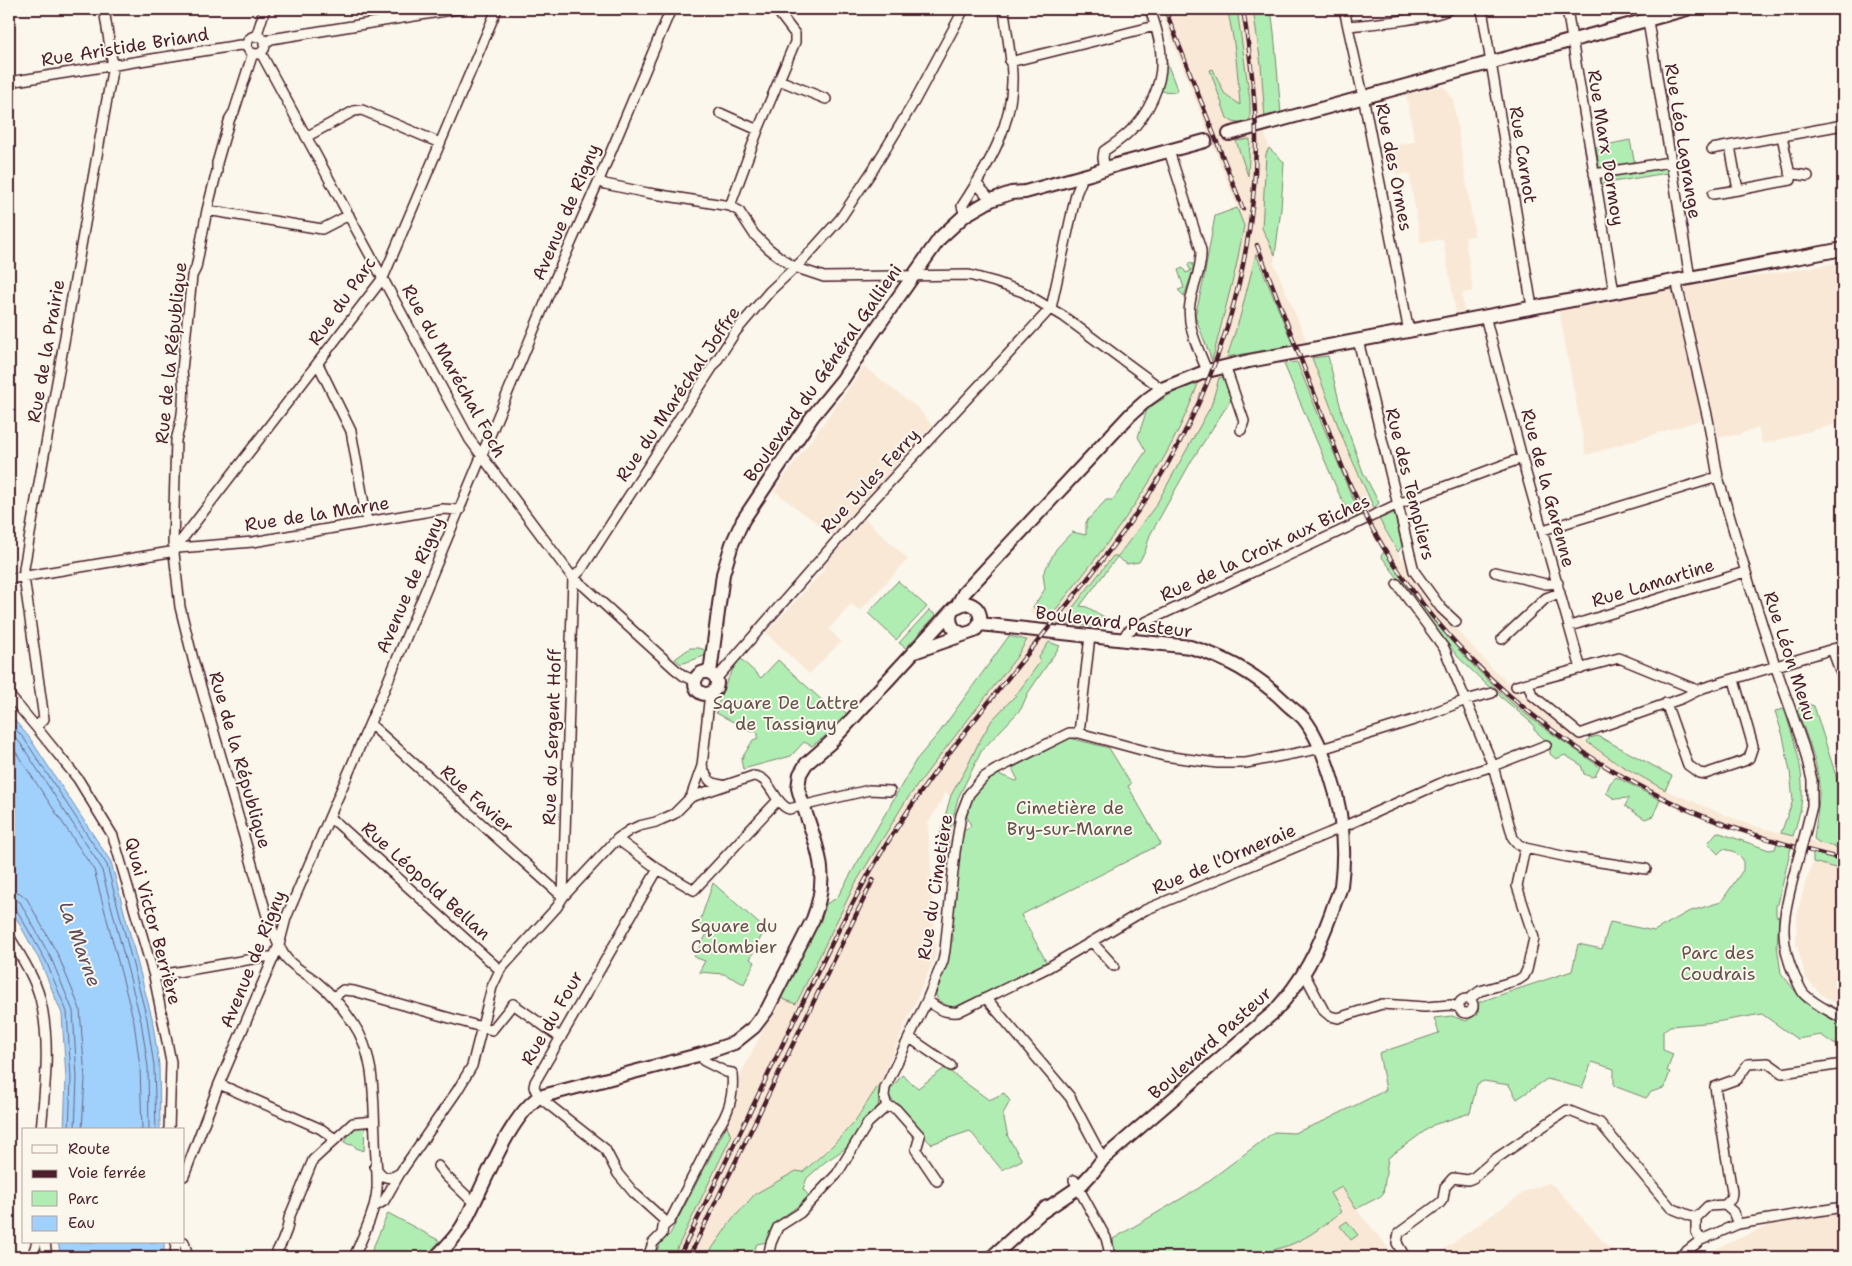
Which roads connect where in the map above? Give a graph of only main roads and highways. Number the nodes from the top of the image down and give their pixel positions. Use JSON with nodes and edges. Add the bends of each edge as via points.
{"nodes":[{"id":1,"x":1686,"y":9,"type":"edge"},
{"id":2,"x":1646,"y":14,"type":"edge"},
{"id":3,"x":1229,"y":134,"type":"tunnel mouth"},
{"id":4,"x":1205,"y":141,"type":"tunnel mouth"},
{"id":5,"x":1843,"y":249,"type":"edge"},
{"id":6,"x":976,"y":582,"type":"junction"},
{"id":7,"x":973,"y":606,"type":"junction"},
{"id":8,"x":954,"y":609,"type":"junction"},
{"id":9,"x":980,"y":624,"type":"junction"},
{"id":10,"x":965,"y":634,"type":"junction"},
{"id":11,"x":914,"y":652,"type":"junction"},
{"id":12,"x":713,"y":676,"type":"junction"},
{"id":13,"x":436,"y":1257,"type":"edge"},
{"id":14,"x":992,"y":1257,"type":"edge"}],
"edges":[{"from":1,"to":2,"type":"main road"},
{"from":2,"to":3,"type":"main road","via":[[1572,41]]},
{"from":4,"to":12,"type":"main road","name":"Boulevard du Général Gallieni","via":[[1105,169],[1076,181],[1010,193],[965,215],[940,238],[843,379],[809,421],[743,520],[723,574]]},
{"from":5,"to":6,"type":"main road","via":[[1207,371],[1162,389],[1130,415]]},
{"from":6,"to":7,"type":"main road"},
{"from":6,"to":8,"type":"main road"},
{"from":7,"to":8,"type":"main road","via":[[965,603]]},
{"from":7,"to":9,"type":"main road","via":[[980,614]]},
{"from":8,"to":10,"type":"main road","via":[[950,617],[952,626]]},
{"from":8,"to":11,"type":"main road"},
{"from":9,"to":10,"type":"main road"},
{"from":9,"to":14,"type":"main road","name":"Boulevard Pasteur","via":[[1190,647],[1210,652],[1260,679],[1304,719],[1332,780],[1340,813],[1338,828],[1343,862],[1340,888],[1320,943],[1286,999],[1103,1159],[1093,1172],[1076,1183]]},
{"from":10,"to":11,"type":"main road"},
{"from":11,"to":13,"type":"main road","via":[[802,769],[798,782],[822,865],[819,904],[766,1010],[754,1027],[734,1043],[702,1054],[539,1097],[531,1102],[519,1117],[456,1235]]},
{"from":12,"to":12,"type":"main road","via":[[716,689],[710,693],[701,692],[696,687],[700,675]]}]}
